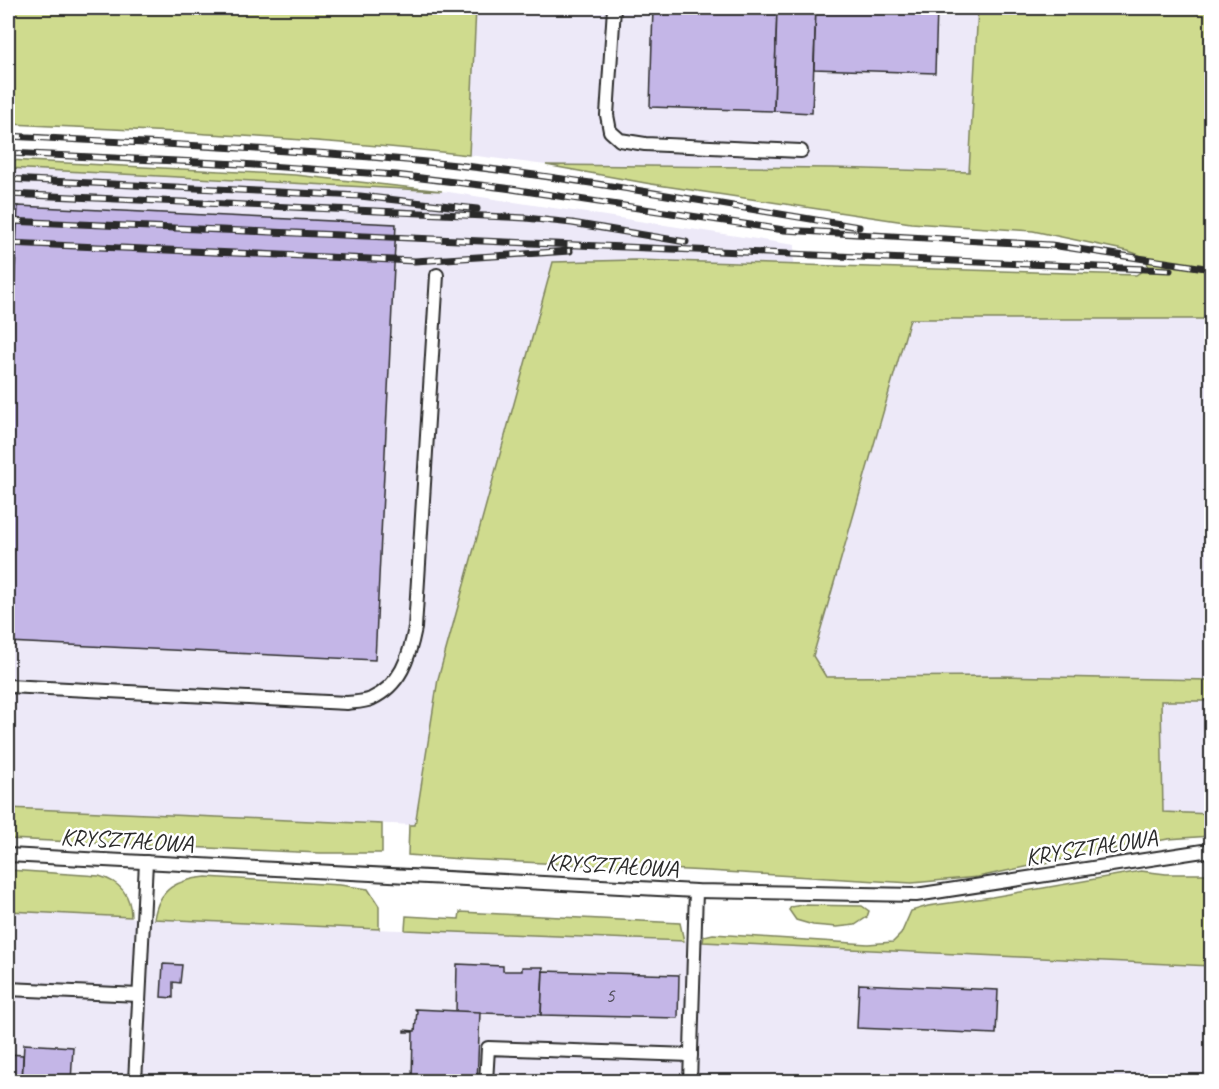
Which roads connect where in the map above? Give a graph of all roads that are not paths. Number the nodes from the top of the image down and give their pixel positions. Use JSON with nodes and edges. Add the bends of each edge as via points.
{"nodes":[{"id":1,"x":614,"y":8,"type":"edge"},
{"id":2,"x":801,"y":151,"type":"dead end"},
{"id":3,"x":437,"y":275,"type":"dead end"},
{"id":4,"x":8,"y":686,"type":"edge"},
{"id":5,"x":1212,"y":852,"type":"edge"},
{"id":6,"x":8,"y":855,"type":"edge"},
{"id":7,"x":146,"y":862,"type":"junction"},
{"id":8,"x":696,"y":891,"type":"junction"},
{"id":9,"x":8,"y":989,"type":"edge"},
{"id":10,"x":139,"y":995,"type":"junction"},
{"id":11,"x":691,"y":1055,"type":"junction"},
{"id":12,"x":135,"y":1082,"type":"edge"},
{"id":13,"x":486,"y":1082,"type":"edge"},
{"id":14,"x":690,"y":1082,"type":"edge"}],
"edges":[{"from":1,"to":2,"type":"lane","via":[[607,115],[610,131],[620,140]]},
{"from":3,"to":4,"type":"lane","via":[[415,628],[410,656],[396,681],[370,699],[347,703]]},
{"from":5,"to":8,"type":"lane","name":"KRYSZTAŁOWA","via":[[916,895]]},
{"from":6,"to":7,"type":"lane","name":"KRYSZTAŁOWA"},
{"from":7,"to":8,"type":"lane","name":"KRYSZTAŁOWA"},
{"from":7,"to":10,"type":"lane"},
{"from":8,"to":11,"type":"lane"},
{"from":9,"to":10,"type":"lane"},
{"from":10,"to":12,"type":"lane"},
{"from":11,"to":13,"type":"lane","via":[[488,1047]]},
{"from":11,"to":14,"type":"lane"}]}
